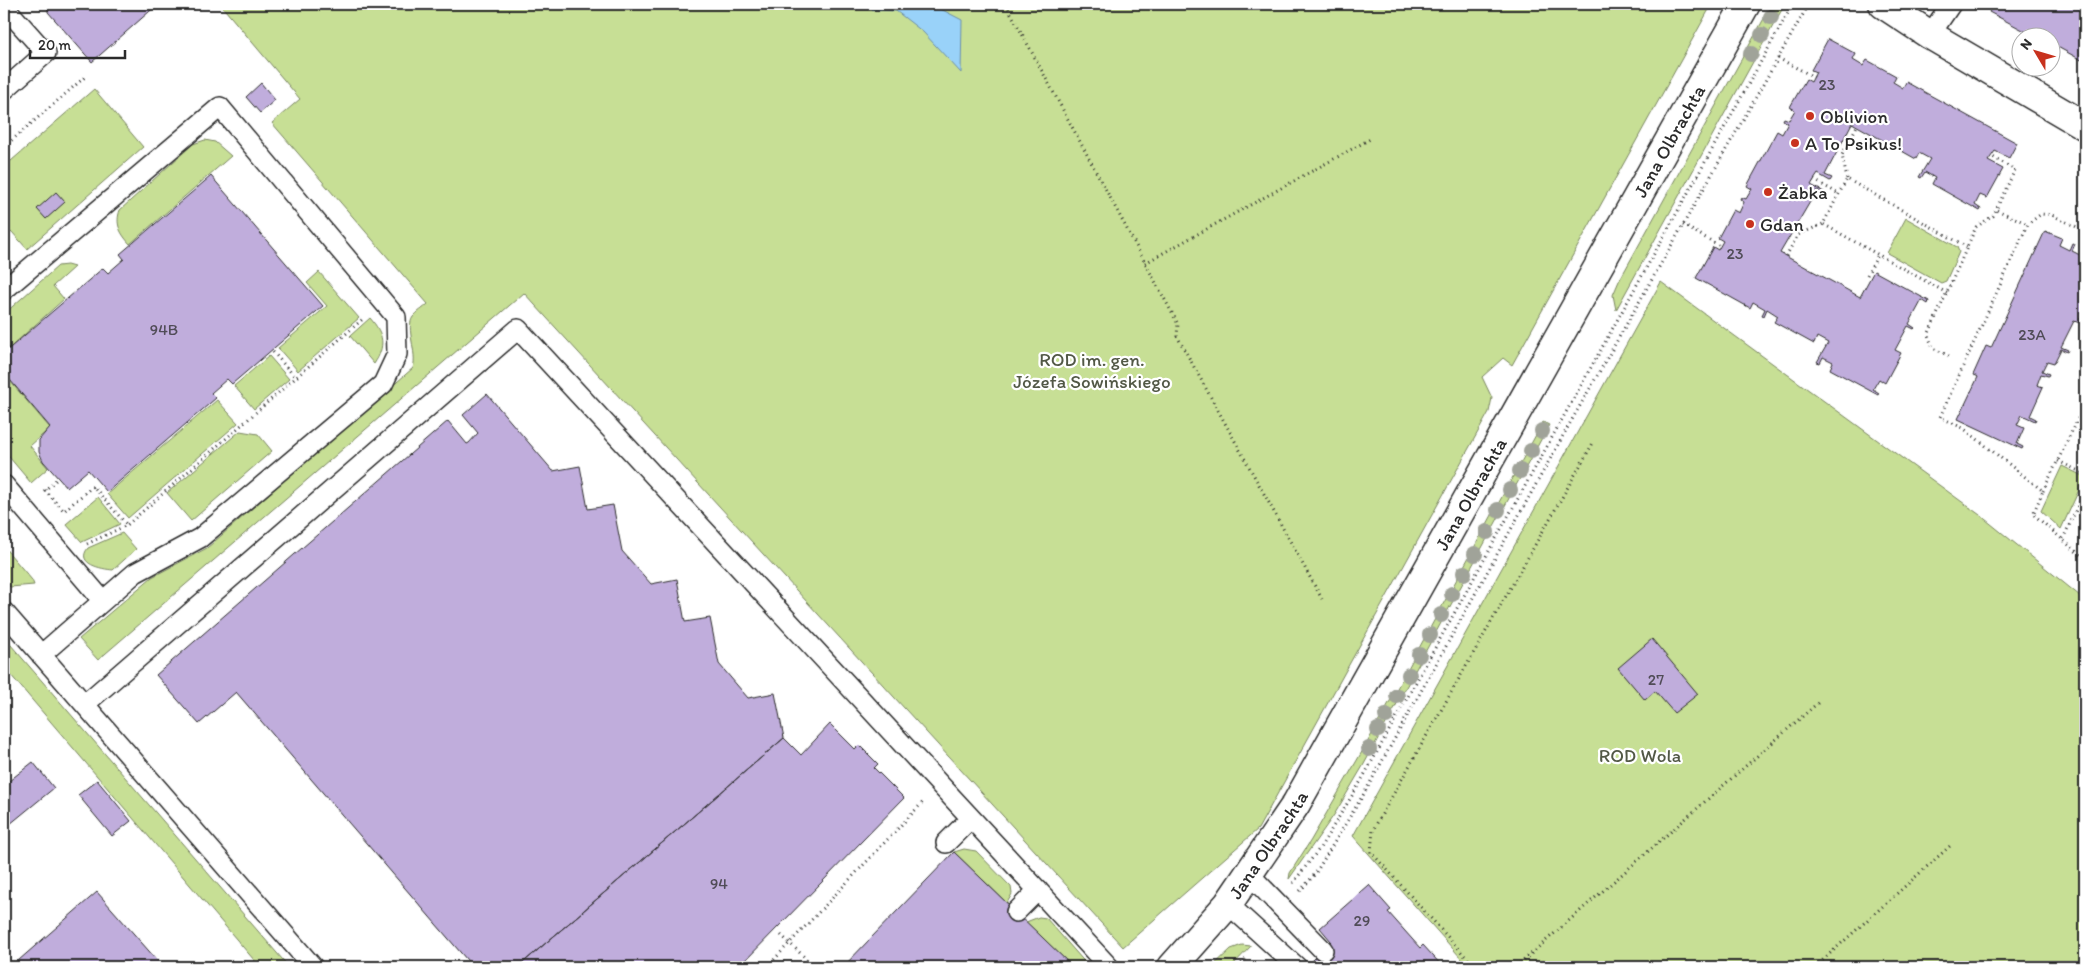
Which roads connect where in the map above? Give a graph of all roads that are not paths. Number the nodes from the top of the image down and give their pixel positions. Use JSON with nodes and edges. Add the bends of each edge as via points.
{"nodes":[{"id":1,"x":1746,"y":4,"type":"edge"},
{"id":2,"x":1883,"y":4,"type":"edge"},
{"id":3,"x":1950,"y":4,"type":"edge"},
{"id":4,"x":4,"y":6,"type":"edge"},
{"id":5,"x":1930,"y":35,"type":"junction"},
{"id":6,"x":4,"y":90,"type":"edge"},
{"id":7,"x":2085,"y":126,"type":"edge"},
{"id":8,"x":4,"y":290,"type":"edge"},
{"id":9,"x":4,"y":485,"type":"edge"},
{"id":10,"x":103,"y":601,"type":"junction"},
{"id":11,"x":4,"y":612,"type":"edge"},
{"id":12,"x":41,"y":655,"type":"junction"},
{"id":13,"x":85,"y":704,"type":"junction"},
{"id":14,"x":971,"y":818,"type":"junction"},
{"id":15,"x":946,"y":843,"type":"dead end"},
{"id":16,"x":1250,"y":875,"type":"junction"},
{"id":17,"x":1038,"y":890,"type":"junction"},
{"id":18,"x":1228,"y":904,"type":"junction"},
{"id":19,"x":1016,"y":912,"type":"dead end"},
{"id":20,"x":1323,"y":950,"type":"dead end"},
{"id":21,"x":313,"y":967,"type":"edge"},
{"id":22,"x":1109,"y":967,"type":"edge"},
{"id":23,"x":1172,"y":967,"type":"edge"},
{"id":24,"x":1297,"y":967,"type":"edge"}],
"edges":[{"from":1,"to":16,"type":"street","name":"Jana Olbrachta","via":[[1296,804]]},
{"from":2,"to":5,"type":"street"},
{"from":3,"to":5,"type":"lane"},
{"from":4,"to":6,"type":"lane","via":[[46,53]]},
{"from":5,"to":7,"type":"street"},
{"from":8,"to":10,"type":"lane","via":[[220,106],[396,317],[397,354],[383,384],[200,538],[134,573]]},
{"from":9,"to":10,"type":"lane"},
{"from":10,"to":12,"type":"lane"},
{"from":11,"to":12,"type":"lane"},
{"from":12,"to":13,"type":"lane"},
{"from":13,"to":14,"type":"lane","via":[[518,328]]},
{"from":13,"to":21,"type":"lane"},
{"from":14,"to":15,"type":"lane"},
{"from":14,"to":17,"type":"lane"},
{"from":16,"to":18,"type":"street","name":"Jana Olbrachta"},
{"from":16,"to":20,"type":"lane"},
{"from":17,"to":19,"type":"lane"},
{"from":17,"to":22,"type":"lane"},
{"from":18,"to":23,"type":"street","name":"Jana Olbrachta"},
{"from":18,"to":24,"type":"lane"}]}
